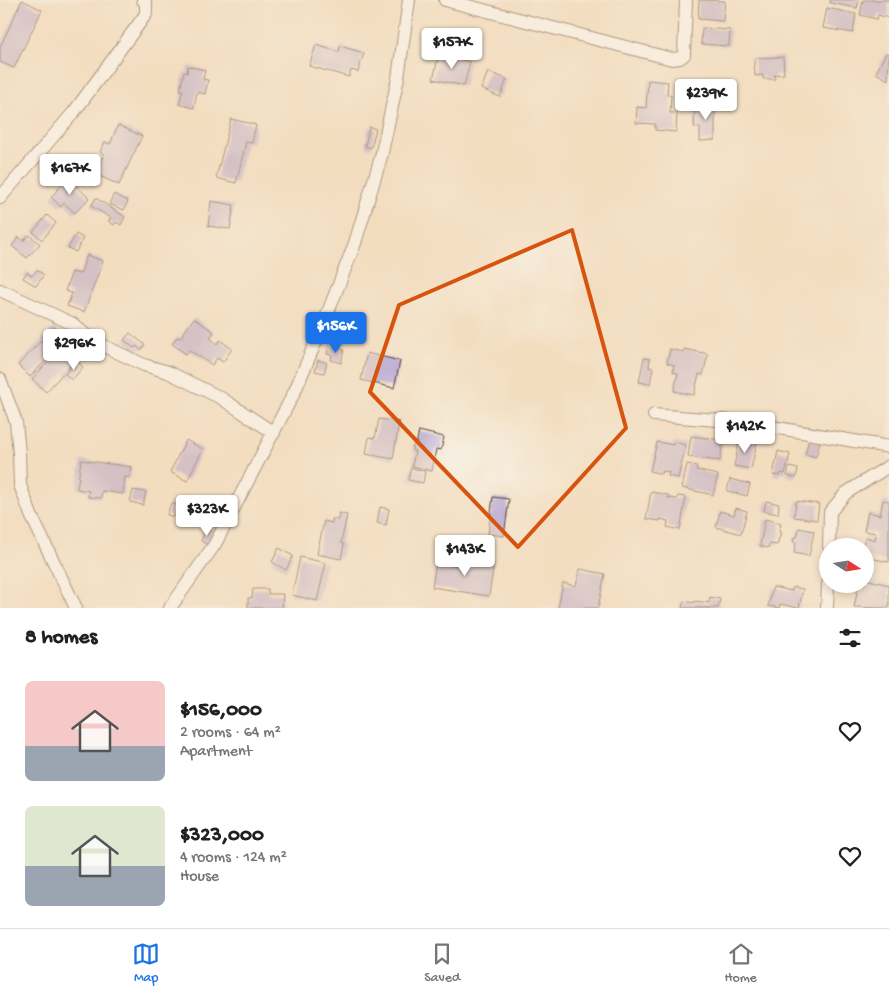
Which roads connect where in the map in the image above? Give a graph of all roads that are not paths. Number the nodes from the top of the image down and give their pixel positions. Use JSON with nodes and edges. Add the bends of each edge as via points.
{"nodes":[{"id":1,"x":143,"y":0,"type":"edge"},
{"id":2,"x":409,"y":0,"type":"edge"},
{"id":3,"x":445,"y":0,"type":"edge"},
{"id":4,"x":686,"y":0,"type":"edge"},
{"id":5,"x":0,"y":198,"type":"edge"},
{"id":6,"x":0,"y":290,"type":"edge"},
{"id":7,"x":0,"y":379,"type":"edge"},
{"id":8,"x":654,"y":415,"type":"dead end"},
{"id":9,"x":274,"y":433,"type":"junction"},
{"id":10,"x":889,"y":446,"type":"edge"},
{"id":11,"x":889,"y":466,"type":"edge"},
{"id":12,"x":829,"y":538,"type":"edge"},
{"id":13,"x":828,"y":593,"type":"edge"},
{"id":14,"x":76,"y":608,"type":"edge"},
{"id":15,"x":170,"y":608,"type":"edge"},
{"id":16,"x":827,"y":608,"type":"edge"}],
"edges":[{"from":1,"to":5,"type":"street","via":[[146,14],[74,112]]},
{"from":2,"to":9,"type":"street","via":[[398,78],[381,157],[355,243],[294,393]]},
{"from":3,"to":4,"type":"street","via":[[672,59],[684,55]]},
{"from":6,"to":9,"type":"street","via":[[73,324],[106,347],[221,398]]},
{"from":7,"to":14,"type":"street","via":[[16,422],[20,485]]},
{"from":8,"to":10,"type":"street","via":[[743,422]]},
{"from":9,"to":15,"type":"street","via":[[215,544]]},
{"from":11,"to":12,"type":"street","via":[[846,493],[830,512]]},
{"from":13,"to":16,"type":"street"}]}
